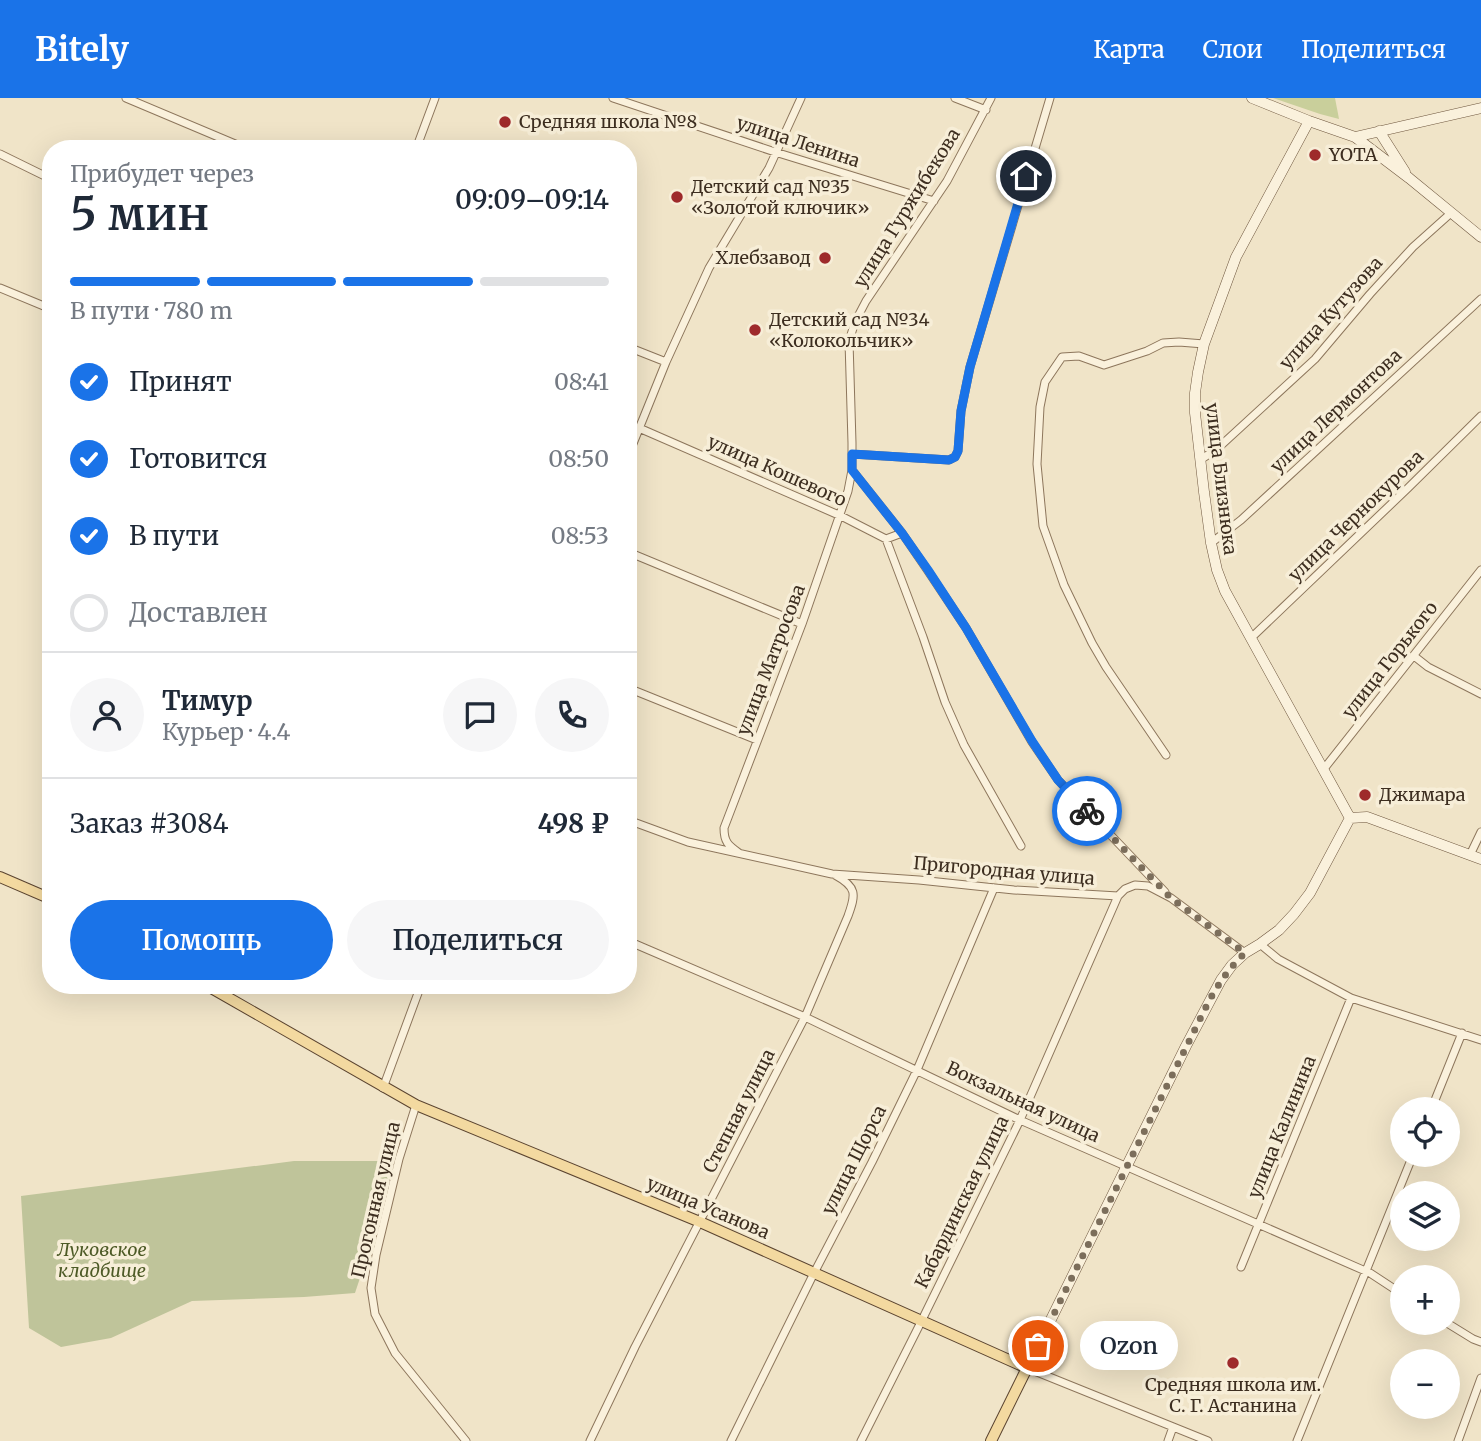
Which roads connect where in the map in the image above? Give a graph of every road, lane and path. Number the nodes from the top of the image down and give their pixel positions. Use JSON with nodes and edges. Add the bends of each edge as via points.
{"nodes":[{"id":1,"x":126,"y":98,"type":"edge"},
{"id":2,"x":436,"y":98,"type":"edge"},
{"id":3,"x":613,"y":98,"type":"edge"},
{"id":4,"x":801,"y":98,"type":"edge"},
{"id":5,"x":955,"y":98,"type":"edge"},
{"id":6,"x":991,"y":98,"type":"edge"},
{"id":7,"x":1049,"y":98,"type":"edge"},
{"id":8,"x":1252,"y":98,"type":"edge"},
{"id":9,"x":1481,"y":108,"type":"edge"},
{"id":10,"x":986,"y":110,"type":"junction"},
{"id":11,"x":1309,"y":121,"type":"junction"},
{"id":12,"x":1379,"y":131,"type":"junction"},
{"id":13,"x":1355,"y":137,"type":"junction"},
{"id":14,"x":226,"y":140,"type":"edge"},
{"id":15,"x":419,"y":140,"type":"edge"},
{"id":16,"x":775,"y":152,"type":"junction"},
{"id":17,"x":0,"y":154,"type":"edge"},
{"id":18,"x":42,"y":175,"type":"edge"},
{"id":19,"x":1409,"y":178,"type":"junction"},
{"id":20,"x":934,"y":201,"type":"junction"},
{"id":21,"x":1451,"y":213,"type":"junction"},
{"id":22,"x":1481,"y":237,"type":"edge"},
{"id":23,"x":0,"y":288,"type":"edge"},
{"id":24,"x":1481,"y":299,"type":"edge"},
{"id":25,"x":42,"y":305,"type":"edge"},
{"id":26,"x":1204,"y":344,"type":"junction"},
{"id":27,"x":637,"y":351,"type":"edge"},
{"id":28,"x":666,"y":362,"type":"junction"},
{"id":29,"x":1481,"y":415,"type":"edge"},
{"id":30,"x":639,"y":428,"type":"junction"},
{"id":31,"x":637,"y":433,"type":"edge"},
{"id":32,"x":852,"y":454,"type":"junction"},
{"id":33,"x":1200,"y":460,"type":"junction"},
{"id":34,"x":852,"y":470,"type":"junction"},
{"id":35,"x":841,"y":516,"type":"junction"},
{"id":36,"x":902,"y":533,"type":"junction"},
{"id":37,"x":886,"y":539,"type":"junction"},
{"id":38,"x":1211,"y":543,"type":"junction"},
{"id":39,"x":637,"y":556,"type":"edge"},
{"id":40,"x":1481,"y":570,"type":"edge"},
{"id":41,"x":802,"y":624,"type":"junction"},
{"id":42,"x":1251,"y":638,"type":"junction"},
{"id":43,"x":1413,"y":656,"type":"junction"},
{"id":44,"x":637,"y":692,"type":"edge"},
{"id":45,"x":1481,"y":694,"type":"edge"},
{"id":46,"x":757,"y":740,"type":"junction"},
{"id":47,"x":1166,"y":755,"type":"dead end"},
{"id":48,"x":1323,"y":770,"type":"junction"},
{"id":49,"x":1349,"y":818,"type":"junction"},
{"id":50,"x":637,"y":823,"type":"edge"},
{"id":51,"x":1481,"y":832,"type":"edge"},
{"id":52,"x":1021,"y":846,"type":"dead end"},
{"id":53,"x":739,"y":853,"type":"junction"},
{"id":54,"x":1470,"y":855,"type":"junction"},
{"id":55,"x":1481,"y":859,"type":"edge"},
{"id":56,"x":832,"y":874,"type":"junction"},
{"id":57,"x":0,"y":877,"type":"edge"},
{"id":58,"x":994,"y":888,"type":"junction"},
{"id":59,"x":42,"y":895,"type":"edge"},
{"id":60,"x":1118,"y":896,"type":"junction"},
{"id":61,"x":1171,"y":898,"type":"junction"},
{"id":62,"x":1260,"y":944,"type":"junction"},
{"id":63,"x":637,"y":945,"type":"edge"},
{"id":64,"x":1245,"y":953,"type":"junction"},
{"id":65,"x":221,"y":994,"type":"edge"},
{"id":66,"x":418,"y":994,"type":"edge"},
{"id":67,"x":1351,"y":999,"type":"junction"},
{"id":68,"x":805,"y":1017,"type":"junction"},
{"id":69,"x":1462,"y":1033,"type":"junction"},
{"id":70,"x":1481,"y":1040,"type":"edge"},
{"id":71,"x":917,"y":1070,"type":"junction"},
{"id":72,"x":383,"y":1087,"type":"junction"},
{"id":73,"x":1436,"y":1097,"type":"edge"},
{"id":74,"x":416,"y":1105,"type":"junction"},
{"id":75,"x":1020,"y":1120,"type":"junction"},
{"id":76,"x":1126,"y":1167,"type":"junction"},
{"id":77,"x":1408,"y":1167,"type":"edge"},
{"id":78,"x":700,"y":1222,"type":"junction"},
{"id":79,"x":1258,"y":1225,"type":"junction"},
{"id":80,"x":1241,"y":1267,"type":"dead end"},
{"id":81,"x":1366,"y":1272,"type":"junction"},
{"id":82,"x":814,"y":1273,"type":"junction"},
{"id":83,"x":1390,"y":1287,"type":"edge"},
{"id":84,"x":921,"y":1322,"type":"junction"},
{"id":85,"x":1460,"y":1331,"type":"edge"},
{"id":86,"x":1481,"y":1342,"type":"edge"},
{"id":87,"x":1027,"y":1368,"type":"junction"},
{"id":88,"x":1481,"y":1378,"type":"edge"},
{"id":89,"x":1173,"y":1427,"type":"junction"},
{"id":90,"x":466,"y":1441,"type":"edge"},
{"id":91,"x":590,"y":1441,"type":"edge"},
{"id":92,"x":731,"y":1441,"type":"edge"},
{"id":93,"x":860,"y":1441,"type":"edge"},
{"id":94,"x":991,"y":1441,"type":"edge"},
{"id":95,"x":1168,"y":1441,"type":"edge"},
{"id":96,"x":1208,"y":1441,"type":"edge"},
{"id":97,"x":1297,"y":1441,"type":"edge"},
{"id":98,"x":1458,"y":1441,"type":"edge"}],
"edges":[{"from":1,"to":14,"type":"street"},
{"from":2,"to":15,"type":"street"},
{"from":3,"to":16,"type":"street","name":"улица Ленина"},
{"from":4,"to":16,"type":"street"},
{"from":5,"to":10,"type":"street"},
{"from":6,"to":10,"type":"street","name":"улица Гуржибекова"},
{"from":7,"to":32,"type":"street","via":[[970,367],[955,457]]},
{"from":8,"to":11,"type":"street"},
{"from":9,"to":12,"type":"street"},
{"from":10,"to":20,"type":"street","name":"улица Гуржибекова"},
{"from":11,"to":13,"type":"street"},
{"from":11,"to":26,"type":"street","name":"улица Близнюка","via":[[1236,257]]},
{"from":12,"to":13,"type":"street"},
{"from":12,"to":19,"type":"street"},
{"from":13,"to":19,"type":"street"},
{"from":16,"to":20,"type":"street","name":"улица Ленина"},
{"from":16,"to":28,"type":"street","via":[[709,268]]},
{"from":17,"to":18,"type":"street"},
{"from":19,"to":21,"type":"street"},
{"from":20,"to":32,"type":"street","name":"улица Гуржибекова","via":[[855,322],[849,341]]},
{"from":21,"to":22,"type":"street"},
{"from":21,"to":33,"type":"street","name":"улица Кутузова","via":[[1413,247],[1315,359]]},
{"from":23,"to":25,"type":"street"},
{"from":24,"to":38,"type":"street","name":"улица Лермонтова"},
{"from":26,"to":33,"type":"street","name":"улица Близнюка","via":[[1195,393]]},
{"from":26,"to":47,"type":"street","via":[[1163,343],[1104,365],[1079,356],[1062,357],[1045,382],[1040,407],[1037,464],[1043,526],[1063,585],[1106,667]]},
{"from":27,"to":28,"type":"street"},
{"from":28,"to":30,"type":"street"},
{"from":29,"to":42,"type":"street","name":"улица Чернокурова"},
{"from":30,"to":31,"type":"street"},
{"from":30,"to":35,"type":"street","name":"улица Кошевого"},
{"from":32,"to":34,"type":"street","name":"улица Гуржибекова"},
{"from":33,"to":38,"type":"street","name":"улица Близнюка"},
{"from":34,"to":35,"type":"street","name":"улица Матросова"},
{"from":34,"to":36,"type":"street"},
{"from":35,"to":37,"type":"street","name":"улица Кошевого"},
{"from":35,"to":41,"type":"street","name":"улица Матросова"},
{"from":36,"to":37,"type":"street"},
{"from":36,"to":61,"type":"street","via":[[1058,780]]},
{"from":37,"to":52,"type":"street","via":[[945,702]]},
{"from":38,"to":42,"type":"street","name":"улица Близнюка","via":[[1225,591]]},
{"from":39,"to":41,"type":"street"},
{"from":40,"to":43,"type":"street","name":"улица Горького"},
{"from":41,"to":46,"type":"street","name":"улица Матросова"},
{"from":42,"to":48,"type":"street","name":"улица Близнюка"},
{"from":43,"to":45,"type":"street"},
{"from":43,"to":48,"type":"street","name":"улица Горького"},
{"from":44,"to":46,"type":"street"},
{"from":46,"to":53,"type":"street","name":"улица Матросова","via":[[724,828],[729,846]]},
{"from":48,"to":49,"type":"street","name":"улица Близнюка"},
{"from":49,"to":54,"type":"street","via":[[1367,817]]},
{"from":49,"to":62,"type":"street","via":[[1310,893],[1279,930]]},
{"from":50,"to":53,"type":"street","name":"Пригородная улица","via":[[688,842]]},
{"from":51,"to":54,"type":"street"},
{"from":53,"to":56,"type":"street","name":"Пригородная улица"},
{"from":54,"to":55,"type":"street"},
{"from":56,"to":58,"type":"street","name":"Пригородная улица"},
{"from":56,"to":68,"type":"street","name":"Степная улица","via":[[853,889],[853,900]]},
{"from":57,"to":59,"type":"main road"},
{"from":58,"to":60,"type":"street","name":"Пригородная улица"},
{"from":58,"to":71,"type":"street","name":"улица Щорса"},
{"from":60,"to":61,"type":"street","name":"Пригородная улица","via":[[1135,885]]},
{"from":60,"to":75,"type":"street","name":"Кабардинская улица"},
{"from":61,"to":64,"type":"street","name":"Пригородная улица"},
{"from":62,"to":64,"type":"street"},
{"from":62,"to":67,"type":"street"},
{"from":63,"to":68,"type":"street","name":"Вокзальная улица"},
{"from":64,"to":76,"type":"street","via":[[1209,1001]]},
{"from":65,"to":72,"type":"main road","name":"улица Усанова"},
{"from":66,"to":72,"type":"street"},
{"from":67,"to":69,"type":"street"},
{"from":67,"to":79,"type":"street","name":"улица Калинина"},
{"from":68,"to":71,"type":"street","name":"Вокзальная улица"},
{"from":68,"to":78,"type":"street","name":"Степная улица"},
{"from":69,"to":70,"type":"street"},
{"from":69,"to":73,"type":"street"},
{"from":71,"to":75,"type":"street","name":"Вокзальная улица"},
{"from":71,"to":82,"type":"street","name":"улица Щорса"},
{"from":72,"to":74,"type":"main road","name":"улица Усанова"},
{"from":74,"to":78,"type":"main road","name":"улица Усанова"},
{"from":74,"to":90,"type":"street","name":"Прогонная улица","via":[[397,1167],[371,1288],[375,1314],[395,1353]]},
{"from":75,"to":76,"type":"street","name":"Вокзальная улица"},
{"from":75,"to":84,"type":"street","name":"Кабардинская улица"},
{"from":76,"to":79,"type":"street","name":"Вокзальная улица"},
{"from":76,"to":87,"type":"street"},
{"from":77,"to":81,"type":"street"},
{"from":78,"to":82,"type":"main road","name":"улица Усанова"},
{"from":78,"to":91,"type":"street","name":"Степная улица"},
{"from":79,"to":80,"type":"street","name":"улица Калинина"},
{"from":79,"to":81,"type":"street","name":"Вокзальная улица"},
{"from":81,"to":83,"type":"street","name":"Вокзальная улица"},
{"from":81,"to":97,"type":"street"},
{"from":82,"to":84,"type":"main road","name":"улица Усанова"},
{"from":82,"to":92,"type":"street","name":"улица Щорса"},
{"from":84,"to":87,"type":"main road","name":"улица Усанова"},
{"from":84,"to":93,"type":"street","name":"Кабардинская улица"},
{"from":85,"to":86,"type":"street"},
{"from":87,"to":89,"type":"street","name":"улица Усанова"},
{"from":87,"to":94,"type":"main road"},
{"from":88,"to":98,"type":"street"},
{"from":89,"to":95,"type":"street"},
{"from":89,"to":96,"type":"street","name":"улица Усанова"}]}
